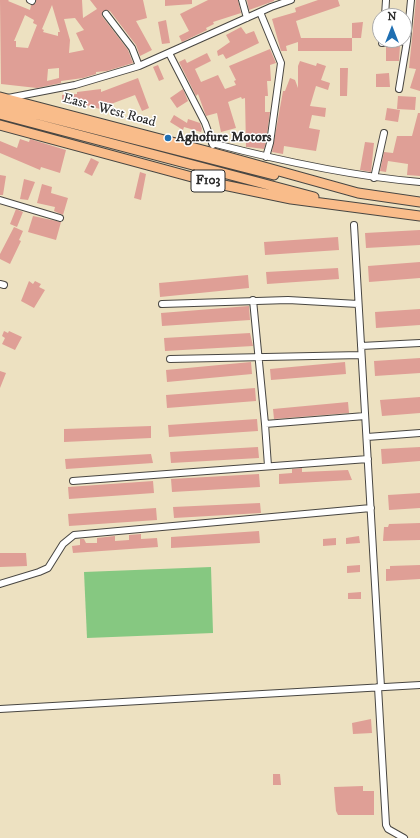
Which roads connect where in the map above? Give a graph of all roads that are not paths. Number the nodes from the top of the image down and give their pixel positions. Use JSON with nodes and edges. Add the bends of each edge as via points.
{"nodes":[{"id":1,"x":242,"y":0,"type":"edge"},
{"id":2,"x":268,"y":0,"type":"edge"},
{"id":3,"x":291,"y":0,"type":"edge"},
{"id":4,"x":271,"y":7,"type":"junction"},
{"id":5,"x":260,"y":12,"type":"junction"},
{"id":6,"x":106,"y":14,"type":"dead end"},
{"id":7,"x":247,"y":18,"type":"junction"},
{"id":8,"x":406,"y":48,"type":"edge"},
{"id":9,"x":169,"y":53,"type":"junction"},
{"id":10,"x":139,"y":66,"type":"junction"},
{"id":11,"x":399,"y":89,"type":"dead end"},
{"id":12,"x":1,"y":99,"type":"edge"},
{"id":13,"x":0,"y":114,"type":"edge"},
{"id":14,"x":0,"y":125,"type":"edge"},
{"id":15,"x":384,"y":133,"type":"dead end"},
{"id":16,"x":212,"y":143,"type":"junction"},
{"id":17,"x":214,"y":153,"type":"junction"},
{"id":18,"x":266,"y":157,"type":"junction"},
{"id":19,"x":248,"y":175,"type":"junction"},
{"id":20,"x":374,"y":178,"type":"junction"},
{"id":21,"x":420,"y":182,"type":"edge"},
{"id":22,"x":358,"y":193,"type":"junction"},
{"id":23,"x":0,"y":200,"type":"edge"},
{"id":24,"x":420,"y":202,"type":"edge"},
{"id":25,"x":352,"y":207,"type":"junction"},
{"id":26,"x":420,"y":216,"type":"edge"},
{"id":27,"x":60,"y":218,"type":"dead end"},
{"id":28,"x":354,"y":225,"type":"dead end"},
{"id":29,"x":253,"y":300,"type":"junction"},
{"id":30,"x":162,"y":304,"type":"dead end"},
{"id":31,"x":358,"y":304,"type":"junction"},
{"id":32,"x":420,"y":343,"type":"edge"},
{"id":33,"x":361,"y":346,"type":"junction"},
{"id":34,"x":362,"y":355,"type":"junction"},
{"id":35,"x":258,"y":357,"type":"junction"},
{"id":36,"x":170,"y":359,"type":"dead end"},
{"id":37,"x":366,"y":416,"type":"junction"},
{"id":38,"x":265,"y":424,"type":"junction"},
{"id":39,"x":420,"y":433,"type":"edge"},
{"id":40,"x":367,"y":437,"type":"junction"},
{"id":41,"x":368,"y":459,"type":"junction"},
{"id":42,"x":268,"y":466,"type":"junction"},
{"id":43,"x":72,"y":481,"type":"dead end"},
{"id":44,"x":371,"y":508,"type":"junction"},
{"id":45,"x":0,"y":584,"type":"edge"},
{"id":46,"x":420,"y":685,"type":"edge"},
{"id":47,"x":379,"y":687,"type":"junction"},
{"id":48,"x":0,"y":709,"type":"edge"},
{"id":49,"x":404,"y":838,"type":"edge"}],
"edges":[{"from":1,"to":7,"type":"street"},
{"from":2,"to":4,"type":"street"},
{"from":3,"to":4,"type":"street"},
{"from":4,"to":5,"type":"street"},
{"from":5,"to":7,"type":"street"},
{"from":5,"to":18,"type":"street","via":[[281,63]]},
{"from":6,"to":10,"type":"street","via":[[132,48]]},
{"from":7,"to":9,"type":"street"},
{"from":8,"to":11,"type":"street"},
{"from":9,"to":10,"type":"street"},
{"from":9,"to":16,"type":"street"},
{"from":10,"to":12,"type":"street","via":[[75,86]]},
{"from":12,"to":17,"type":"main road","name":"East - West Road","number":"F103"},
{"from":12,"to":19,"type":"main road"},
{"from":13,"to":19,"type":"main road"},
{"from":14,"to":25,"type":"main road","number":"F103","via":[[214,183],[291,199]]},
{"from":15,"to":20,"type":"street"},
{"from":16,"to":17,"type":"street"},
{"from":16,"to":18,"type":"street"},
{"from":17,"to":22,"type":"main road","name":"East - West Road","number":"F103"},
{"from":18,"to":20,"type":"street"},
{"from":19,"to":22,"type":"main road"},
{"from":19,"to":25,"type":"main road"},
{"from":20,"to":21,"type":"street"},
{"from":22,"to":24,"type":"main road","name":"East - West Road","number":"F103"},
{"from":23,"to":27,"type":"street"},
{"from":25,"to":26,"type":"main road","number":"F103"},
{"from":28,"to":31,"type":"street"},
{"from":29,"to":30,"type":"street"},
{"from":29,"to":31,"type":"street"},
{"from":29,"to":35,"type":"street"},
{"from":31,"to":33,"type":"street"},
{"from":32,"to":33,"type":"street"},
{"from":33,"to":34,"type":"street"},
{"from":34,"to":35,"type":"street"},
{"from":34,"to":37,"type":"street"},
{"from":35,"to":36,"type":"street"},
{"from":35,"to":38,"type":"street"},
{"from":37,"to":38,"type":"street"},
{"from":37,"to":40,"type":"street"},
{"from":38,"to":42,"type":"street"},
{"from":39,"to":40,"type":"street"},
{"from":40,"to":41,"type":"street"},
{"from":41,"to":42,"type":"street"},
{"from":41,"to":44,"type":"street"},
{"from":42,"to":43,"type":"street"},
{"from":44,"to":45,"type":"street","via":[[74,535],[63,544],[48,568]]},
{"from":44,"to":47,"type":"street"},
{"from":46,"to":47,"type":"street"},
{"from":47,"to":48,"type":"street"},
{"from":47,"to":49,"type":"street","via":[[386,825],[388,829]]}]}
